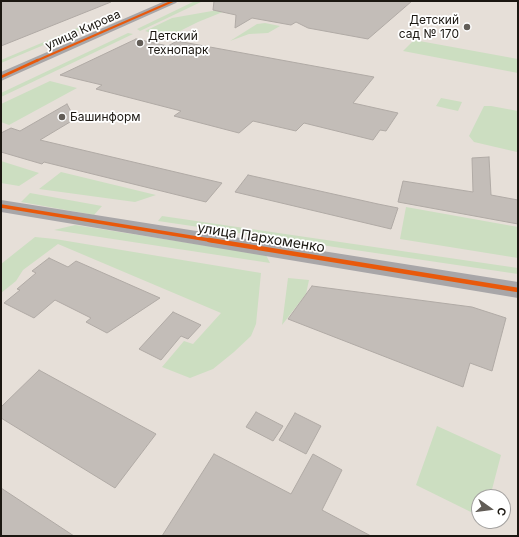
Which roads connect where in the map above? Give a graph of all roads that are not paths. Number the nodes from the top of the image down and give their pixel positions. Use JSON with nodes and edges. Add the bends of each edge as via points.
{"nodes":[{"id":1,"x":173,"y":1,"type":"edge"},
{"id":2,"x":1,"y":77,"type":"edge"},
{"id":3,"x":1,"y":206,"type":"edge"},
{"id":4,"x":518,"y":290,"type":"edge"}],
"edges":[{"from":1,"to":2,"type":"street","name":"улица Кирова"},
{"from":3,"to":4,"type":"street","name":"улица Пархоменко"}]}
